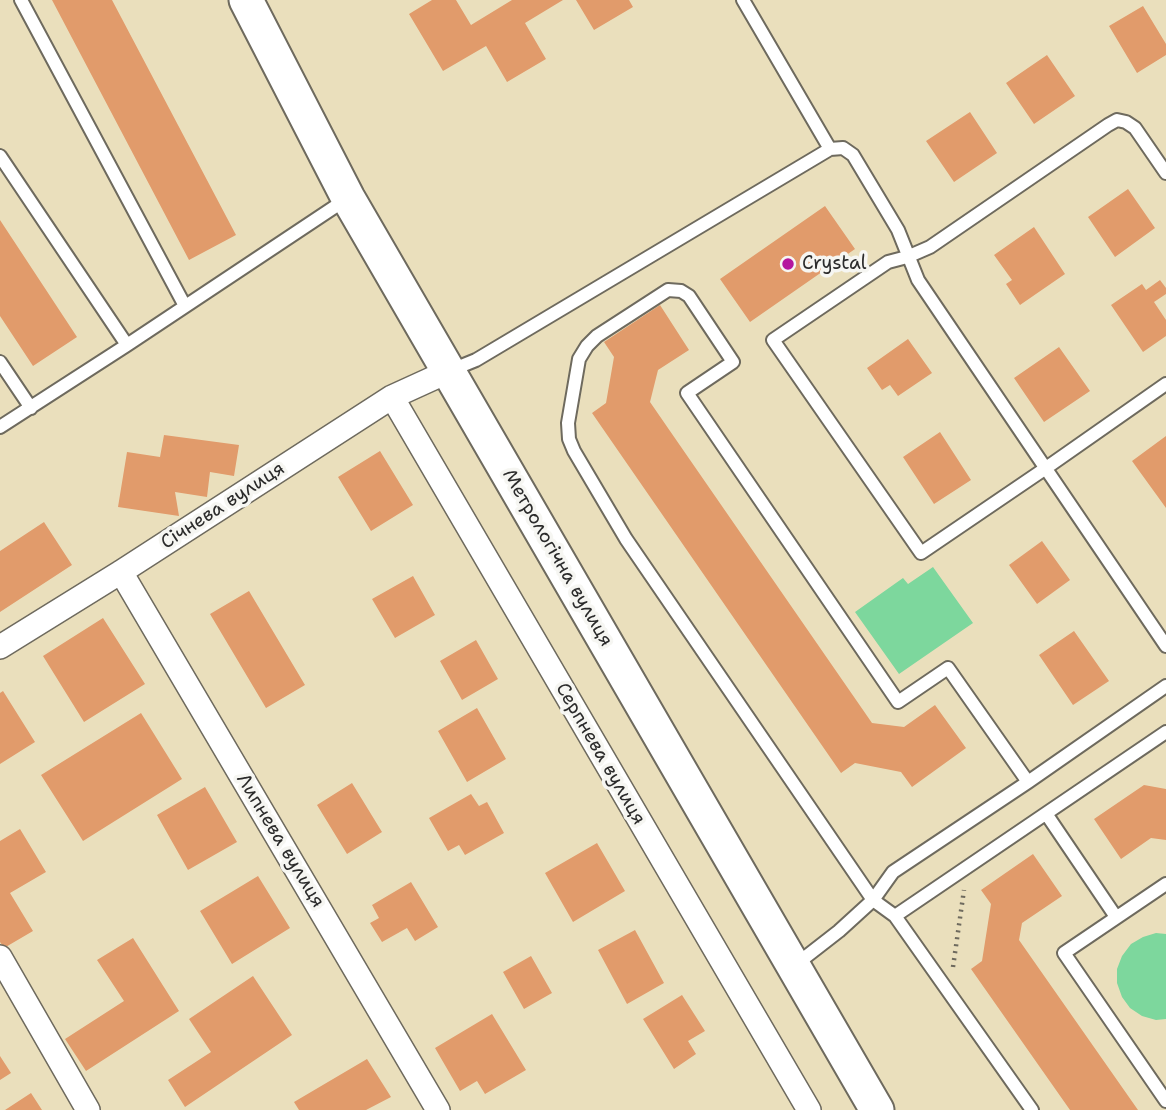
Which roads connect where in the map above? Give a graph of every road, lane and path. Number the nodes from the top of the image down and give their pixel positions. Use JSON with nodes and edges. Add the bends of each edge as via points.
{"nodes":[{"id":1,"x":21,"y":0,"type":"edge"},
{"id":2,"x":246,"y":0,"type":"edge"},
{"id":3,"x":743,"y":0,"type":"edge"},
{"id":4,"x":830,"y":149,"type":"junction"},
{"id":5,"x":0,"y":156,"type":"edge"},
{"id":6,"x":1166,"y":173,"type":"edge"},
{"id":7,"x":348,"y":198,"type":"junction"},
{"id":8,"x":908,"y":257,"type":"junction"},
{"id":9,"x":185,"y":306,"type":"junction"},
{"id":10,"x":127,"y":345,"type":"junction"},
{"id":11,"x":0,"y":362,"type":"edge"},
{"id":12,"x":449,"y":371,"type":"junction"},
{"id":13,"x":1166,"y":384,"type":"edge"},
{"id":14,"x":392,"y":397,"type":"junction"},
{"id":15,"x":31,"y":408,"type":"junction"},
{"id":16,"x":0,"y":427,"type":"edge"},
{"id":17,"x":1046,"y":468,"type":"junction"},
{"id":18,"x":121,"y":572,"type":"junction"},
{"id":19,"x":1166,"y":646,"type":"edge"},
{"id":20,"x":0,"y":647,"type":"edge"},
{"id":21,"x":1166,"y":686,"type":"edge"},
{"id":22,"x":1166,"y":732,"type":"edge"},
{"id":23,"x":1028,"y":782,"type":"junction"},
{"id":24,"x":1047,"y":815,"type":"junction"},
{"id":25,"x":1166,"y":884,"type":"edge"},
{"id":26,"x":965,"y":885,"type":"dead end"},
{"id":27,"x":873,"y":900,"type":"junction"},
{"id":28,"x":895,"y":916,"type":"junction"},
{"id":29,"x":1116,"y":917,"type":"junction"},
{"id":30,"x":0,"y":957,"type":"edge"},
{"id":31,"x":793,"y":966,"type":"junction"},
{"id":32,"x":952,"y":970,"type":"dead end"},
{"id":33,"x":1166,"y":1074,"type":"edge"},
{"id":34,"x":1154,"y":1083,"type":"junction"},
{"id":35,"x":1166,"y":1101,"type":"edge"},
{"id":36,"x":88,"y":1110,"type":"edge"},
{"id":37,"x":438,"y":1110,"type":"edge"},
{"id":38,"x":809,"y":1110,"type":"edge"},
{"id":39,"x":877,"y":1110,"type":"edge"},
{"id":40,"x":1032,"y":1110,"type":"edge"}],
"edges":[{"from":1,"to":9,"type":"lane"},
{"from":2,"to":7,"type":"street","name":"Метрологічна вулиця"},
{"from":3,"to":4,"type":"lane"},
{"from":4,"to":8,"type":"lane","via":[[843,148],[853,155],[894,221]]},
{"from":4,"to":12,"type":"lane"},
{"from":5,"to":10,"type":"lane"},
{"from":6,"to":8,"type":"lane","via":[[1135,128],[1117,120],[930,247]]},
{"from":7,"to":9,"type":"lane"},
{"from":7,"to":12,"type":"street","name":"Метрологічна вулиця"},
{"from":8,"to":17,"type":"lane","via":[[918,280]]},
{"from":8,"to":17,"type":"lane","via":[[888,262],[774,341],[921,553]]},
{"from":9,"to":10,"type":"lane"},
{"from":10,"to":15,"type":"lane"},
{"from":11,"to":15,"type":"lane"},
{"from":12,"to":14,"type":"street","name":"Січнева вулиця"},
{"from":12,"to":31,"type":"street","name":"Метрологічна вулиця"},
{"from":13,"to":17,"type":"lane"},
{"from":14,"to":18,"type":"street","name":"Січнева вулиця"},
{"from":14,"to":38,"type":"street","name":"Серпнева вулиця"},
{"from":15,"to":16,"type":"lane"},
{"from":17,"to":19,"type":"lane"},
{"from":18,"to":20,"type":"street","name":"Січнева вулиця"},
{"from":18,"to":37,"type":"street","name":"Липнева вулиця"},
{"from":21,"to":23,"type":"lane"},
{"from":22,"to":24,"type":"lane"},
{"from":23,"to":27,"type":"lane","via":[[893,872]]},
{"from":23,"to":27,"type":"lane","via":[[948,668],[898,702],[687,393],[733,362],[689,296],[681,290],[668,290],[597,336],[579,359],[568,423],[574,451],[626,539]]},
{"from":24,"to":28,"type":"lane"},
{"from":24,"to":29,"type":"lane"},
{"from":25,"to":29,"type":"lane"},
{"from":26,"to":32,"type":"path"},
{"from":27,"to":28,"type":"lane"},
{"from":27,"to":31,"type":"lane"},
{"from":28,"to":40,"type":"lane"},
{"from":29,"to":34,"type":"lane","via":[[1064,953]]},
{"from":30,"to":36,"type":"street"},
{"from":31,"to":39,"type":"street","name":"Метрологічна вулиця"},
{"from":33,"to":34,"type":"lane"},
{"from":34,"to":35,"type":"lane"}]}
